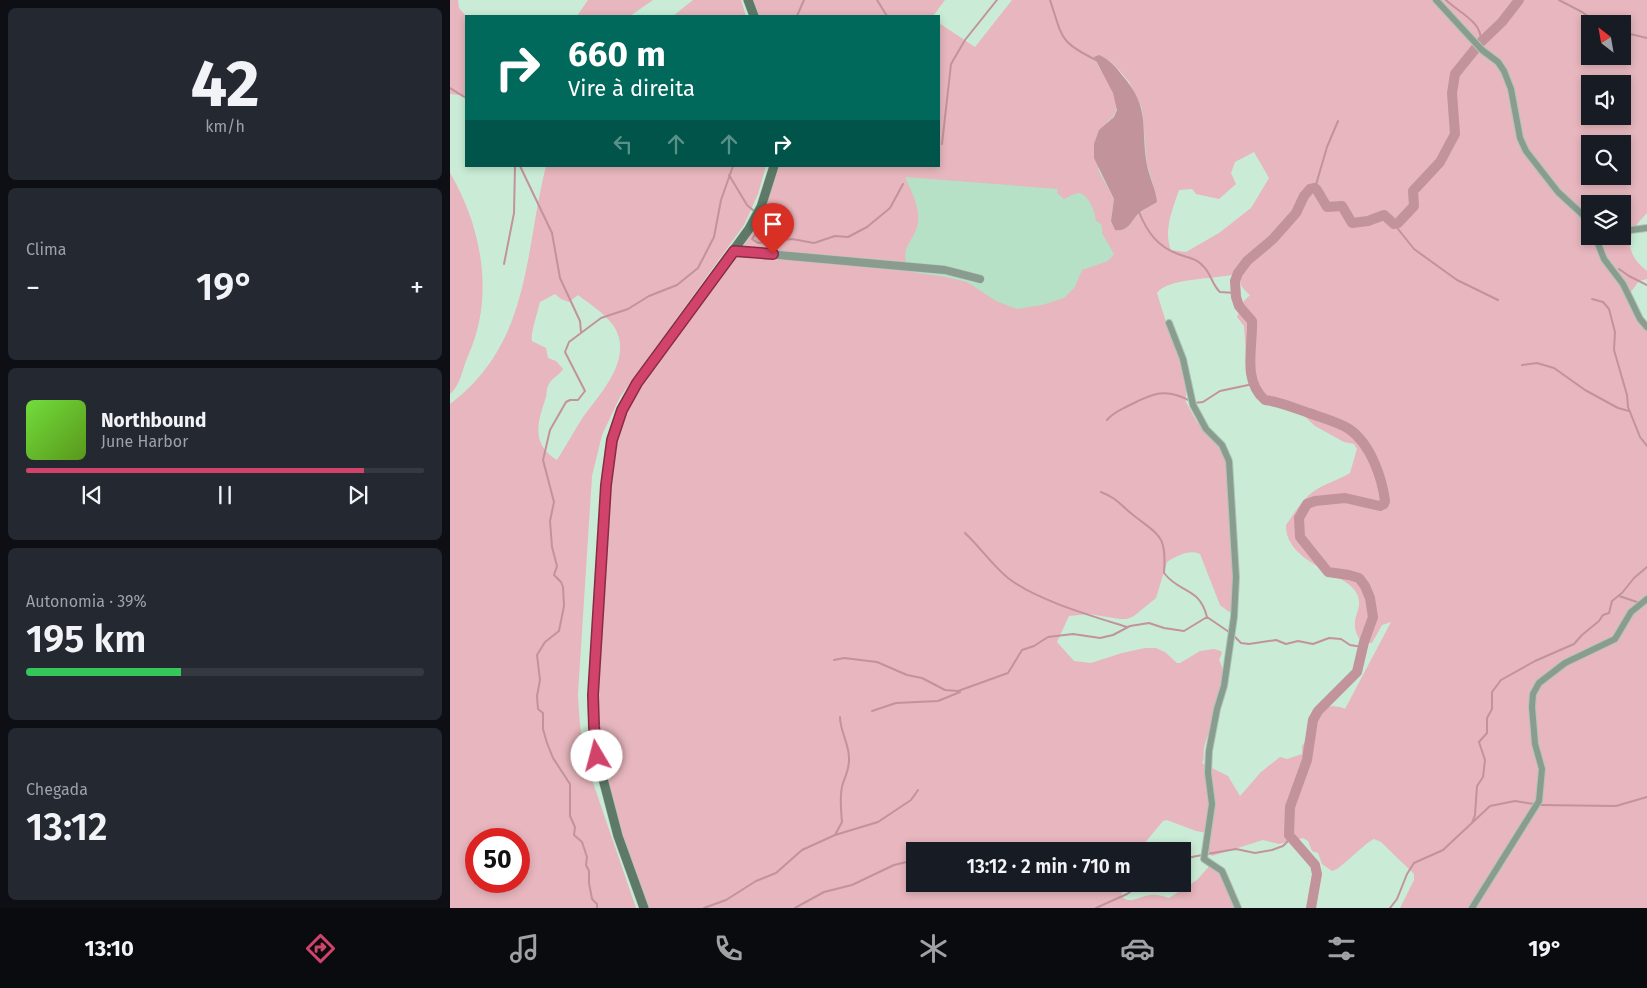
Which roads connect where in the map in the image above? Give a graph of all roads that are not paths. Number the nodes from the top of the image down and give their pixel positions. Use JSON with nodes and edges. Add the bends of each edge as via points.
{"nodes":[{"id":1,"x":748,"y":0,"type":"edge"},
{"id":2,"x":1436,"y":0,"type":"edge"},
{"id":3,"x":754,"y":15,"type":"edge"},
{"id":4,"x":774,"y":167,"type":"edge"},
{"id":5,"x":1581,"y":211,"type":"edge"},
{"id":6,"x":1647,"y":228,"type":"edge"},
{"id":7,"x":1631,"y":230,"type":"edge"},
{"id":8,"x":1599,"y":245,"type":"edge"},
{"id":9,"x":734,"y":251,"type":"junction"},
{"id":10,"x":980,"y":279,"type":"dead end"},
{"id":11,"x":1169,"y":323,"type":"dead end"},
{"id":12,"x":1647,"y":328,"type":"edge"},
{"id":13,"x":1647,"y":599,"type":"edge"},
{"id":14,"x":644,"y":908,"type":"edge"},
{"id":15,"x":1238,"y":908,"type":"edge"},
{"id":16,"x":1472,"y":908,"type":"edge"}],
"edges":[{"from":1,"to":3,"type":"main road"},
{"from":2,"to":5,"type":"street","via":[[1504,71],[1511,89],[1520,138],[1529,156],[1558,192]]},
{"from":4,"to":9,"type":"main road","via":[[761,207]]},
{"from":6,"to":7,"type":"street"},
{"from":8,"to":12,"type":"street"},
{"from":9,"to":10,"type":"street","via":[[945,270]]},
{"from":9,"to":14,"type":"main road","via":[[637,383],[622,410],[611,449],[606,485],[593,695],[594,726],[597,756],[618,836]]},
{"from":11,"to":15,"type":"street","via":[[1183,359],[1193,405],[1206,428],[1222,444],[1229,461],[1236,578],[1234,617],[1224,686],[1209,750],[1212,804],[1204,859],[1222,870]]},
{"from":13,"to":16,"type":"street","via":[[1630,612],[1615,639],[1565,663],[1539,683],[1533,694],[1532,707],[1535,744],[1542,769],[1539,801]]}]}
